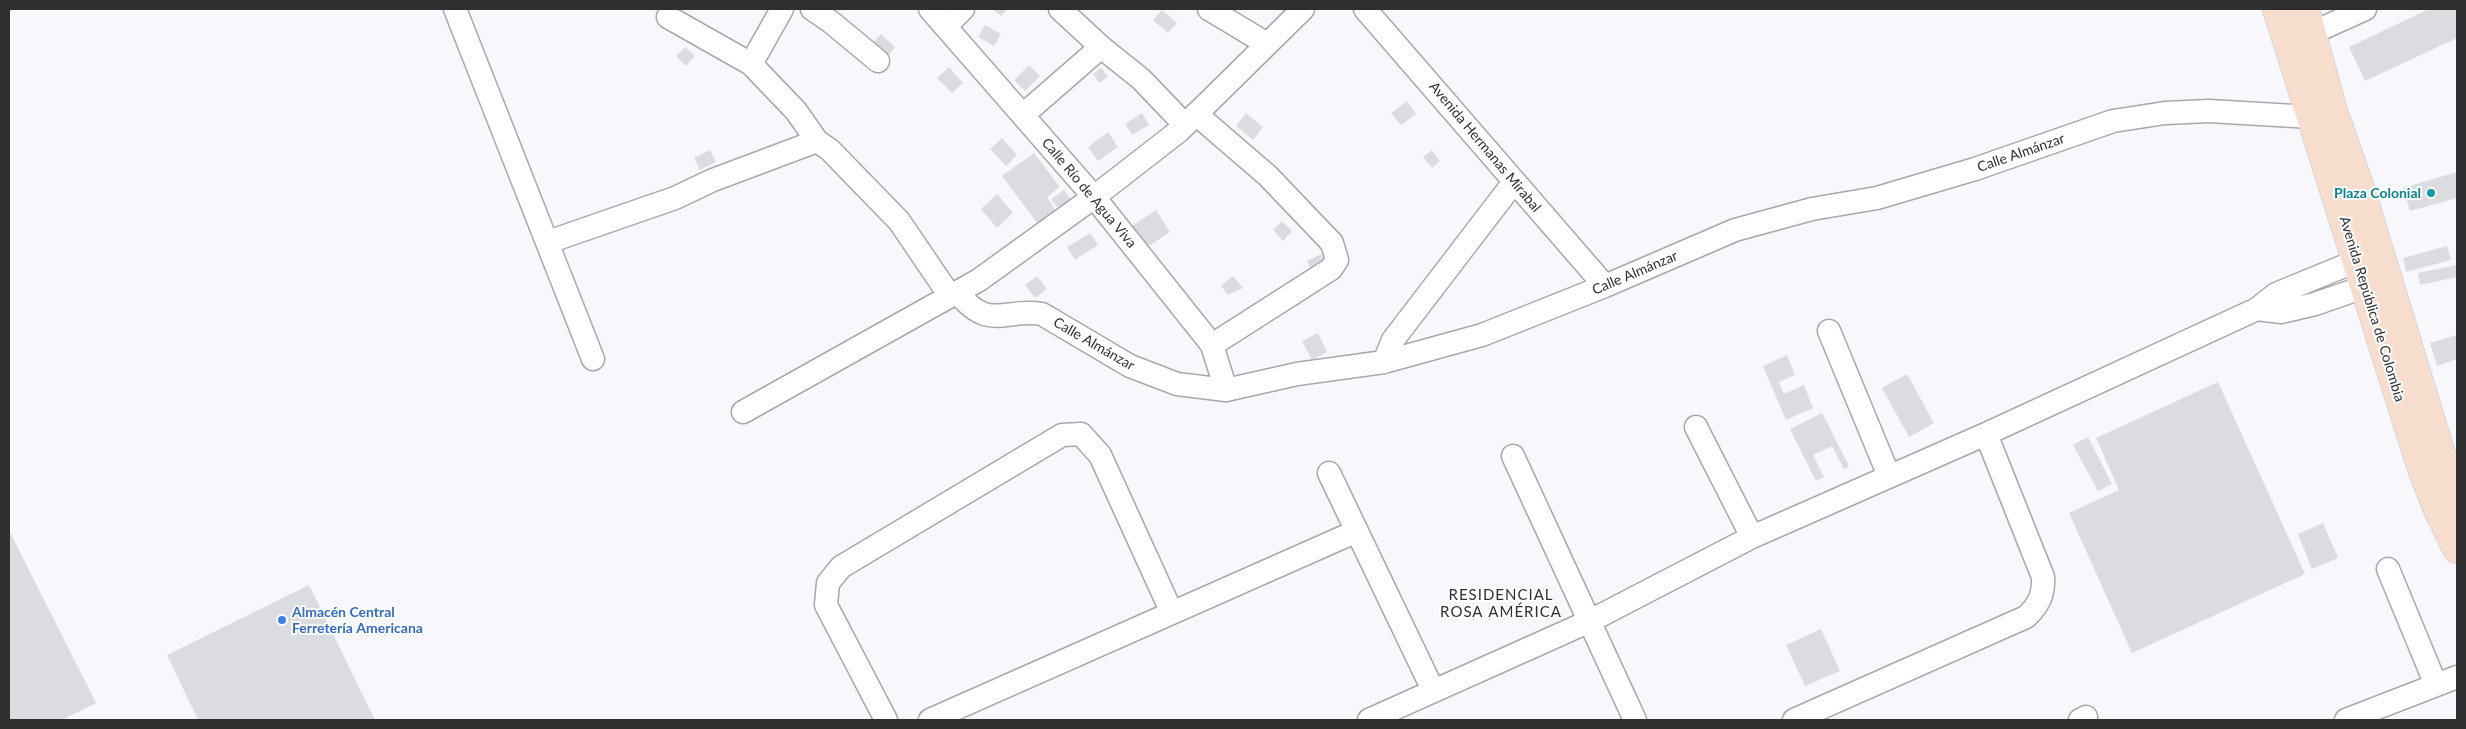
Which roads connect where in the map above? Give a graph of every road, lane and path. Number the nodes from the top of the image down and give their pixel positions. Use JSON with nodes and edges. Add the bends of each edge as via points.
{"nodes":[{"id":1,"x":455,"y":9,"type":"edge"},
{"id":2,"x":782,"y":9,"type":"edge"},
{"id":3,"x":812,"y":9,"type":"edge"},
{"id":4,"x":930,"y":9,"type":"edge"},
{"id":5,"x":964,"y":9,"type":"edge"},
{"id":6,"x":1060,"y":9,"type":"edge"},
{"id":7,"x":1209,"y":9,"type":"edge"},
{"id":8,"x":1303,"y":9,"type":"edge"},
{"id":9,"x":1366,"y":9,"type":"edge"},
{"id":10,"x":2277,"y":9,"type":"edge"},
{"id":11,"x":2365,"y":9,"type":"edge"},
{"id":12,"x":668,"y":17,"type":"dead end"},
{"id":13,"x":2309,"y":21,"type":"edge"},
{"id":14,"x":946,"y":26,"type":"junction"},
{"id":15,"x":1267,"y":44,"type":"junction"},
{"id":16,"x":1101,"y":47,"type":"junction"},
{"id":17,"x":878,"y":61,"type":"dead end"},
{"id":18,"x":751,"y":64,"type":"junction"},
{"id":19,"x":2322,"y":114,"type":"junction"},
{"id":20,"x":1023,"y":115,"type":"junction"},
{"id":21,"x":1191,"y":119,"type":"junction"},
{"id":22,"x":817,"y":140,"type":"junction"},
{"id":23,"x":1514,"y":182,"type":"junction"},
{"id":24,"x":1094,"y":198,"type":"junction"},
{"id":25,"x":548,"y":242,"type":"junction"},
{"id":26,"x":2367,"y":256,"type":"junction"},
{"id":27,"x":2388,"y":278,"type":"junction"},
{"id":28,"x":1605,"y":286,"type":"junction"},
{"id":29,"x":2364,"y":288,"type":"junction"},
{"id":30,"x":954,"y":294,"type":"junction"},
{"id":31,"x":2257,"y":309,"type":"junction"},
{"id":32,"x":1829,"y":331,"type":"dead end"},
{"id":33,"x":1212,"y":345,"type":"junction"},
{"id":34,"x":593,"y":359,"type":"dead end"},
{"id":35,"x":1384,"y":362,"type":"junction"},
{"id":36,"x":1226,"y":390,"type":"junction"},
{"id":37,"x":743,"y":412,"type":"dead end"},
{"id":38,"x":1696,"y":426,"type":"dead end"},
{"id":39,"x":1986,"y":434,"type":"junction"},
{"id":40,"x":1513,"y":456,"type":"dead end"},
{"id":41,"x":1329,"y":473,"type":"dead end"},
{"id":42,"x":2451,"y":475,"type":"edge"},
{"id":43,"x":1890,"y":476,"type":"junction"},
{"id":44,"x":2457,"y":497,"type":"edge"},
{"id":45,"x":1357,"y":531,"type":"junction"},
{"id":46,"x":1752,"y":537,"type":"junction"},
{"id":47,"x":2457,"y":549,"type":"edge"},
{"id":48,"x":2388,"y":569,"type":"dead end"},
{"id":49,"x":1172,"y":613,"type":"junction"},
{"id":50,"x":1590,"y":621,"type":"junction"},
{"id":51,"x":2457,"y":677,"type":"edge"},
{"id":52,"x":2436,"y":685,"type":"junction"},
{"id":53,"x":1433,"y":690,"type":"junction"},
{"id":54,"x":886,"y":720,"type":"edge"},
{"id":55,"x":930,"y":720,"type":"edge"},
{"id":56,"x":1369,"y":720,"type":"edge"},
{"id":57,"x":1636,"y":720,"type":"edge"},
{"id":58,"x":1794,"y":720,"type":"edge"},
{"id":59,"x":2346,"y":720,"type":"edge"}],
"edges":[{"from":1,"to":25,"type":"street"},
{"from":2,"to":18,"type":"street"},
{"from":3,"to":17,"type":"street"},
{"from":4,"to":14,"type":"street","name":"Calle Río de Agua Viva"},
{"from":5,"to":14,"type":"street"},
{"from":6,"to":16,"type":"street"},
{"from":7,"to":15,"type":"street"},
{"from":8,"to":15,"type":"street"},
{"from":9,"to":23,"type":"street","name":"Avenida Hermanas Mirabal"},
{"from":10,"to":19,"type":"main road","name":"Avenida República de Colombia"},
{"from":11,"to":13,"type":"street"},
{"from":12,"to":18,"type":"street","name":"Calle Almánzar"},
{"from":13,"to":19,"type":"main road","name":"Avenida República de Colombia"},
{"from":14,"to":20,"type":"street","name":"Calle Río de Agua Viva"},
{"from":15,"to":21,"type":"street"},
{"from":16,"to":20,"type":"street"},
{"from":16,"to":21,"type":"street"},
{"from":18,"to":22,"type":"street","name":"Calle Almánzar","via":[[796,111]]},
{"from":19,"to":26,"type":"main road","name":"Avenida República de Colombia","via":[[2360,188]]},
{"from":19,"to":28,"type":"street","name":"Calle Almánzar","via":[[2209,111],[2114,120],[1975,169],[1877,198],[1812,209],[1735,230]]},
{"from":20,"to":24,"type":"street","name":"Calle Río de Agua Viva"},
{"from":21,"to":24,"type":"street"},
{"from":21,"to":33,"type":"street","via":[[1268,176],[1332,243],[1337,260],[1331,269]]},
{"from":22,"to":25,"type":"street","via":[[675,198]]},
{"from":22,"to":30,"type":"street","name":"Calle Almánzar","via":[[899,221]]},
{"from":23,"to":28,"type":"street","name":"Avenida Hermanas Mirabal"},
{"from":23,"to":35,"type":"street","via":[[1393,340]]},
{"from":24,"to":30,"type":"street","via":[[979,280]]},
{"from":24,"to":33,"type":"street","name":"Calle Río de Agua Viva"},
{"from":25,"to":34,"type":"street"},
{"from":26,"to":27,"type":"main road","name":"Avenida República de Colombia"},
{"from":26,"to":29,"type":"main road","name":"Avenida República de Colombia"},
{"from":26,"to":31,"type":"street","via":[[2276,294]]},
{"from":27,"to":29,"type":"street"},
{"from":27,"to":42,"type":"main road","name":"Avenida República de Colombia"},
{"from":28,"to":35,"type":"street","name":"Calle Almánzar","via":[[1482,335]]},
{"from":29,"to":31,"type":"street","via":[[2282,312]]},
{"from":29,"to":47,"type":"main road","name":"Avenida República de Colombia","via":[[2422,468]]},
{"from":30,"to":36,"type":"street","name":"Calle Almánzar","via":[[982,314],[1000,318],[1031,312],[1042,314],[1130,366],[1177,384]]},
{"from":30,"to":37,"type":"street"},
{"from":31,"to":39,"type":"street"},
{"from":32,"to":43,"type":"street"},
{"from":33,"to":36,"type":"street","name":"Calle Río de Agua Viva"},
{"from":35,"to":36,"type":"street","name":"Calle Almánzar","via":[[1297,374]]},
{"from":38,"to":46,"type":"street"},
{"from":39,"to":43,"type":"street"},
{"from":39,"to":58,"type":"street","via":[[2043,577],[2041,599],[2026,617]]},
{"from":40,"to":50,"type":"street"},
{"from":41,"to":45,"type":"street"},
{"from":42,"to":44,"type":"main road","name":"Avenida República de Colombia"},
{"from":43,"to":46,"type":"street"},
{"from":45,"to":49,"type":"street"},
{"from":45,"to":53,"type":"street"},
{"from":46,"to":50,"type":"street"},
{"from":48,"to":52,"type":"street"},
{"from":49,"to":54,"type":"street","via":[[1100,455],[1081,434],[1062,435],[841,567],[828,583],[826,605]]},
{"from":49,"to":55,"type":"street"},
{"from":50,"to":53,"type":"street"},
{"from":50,"to":57,"type":"street"},
{"from":51,"to":52,"type":"street"},
{"from":52,"to":59,"type":"street"},
{"from":53,"to":56,"type":"street"}]}
